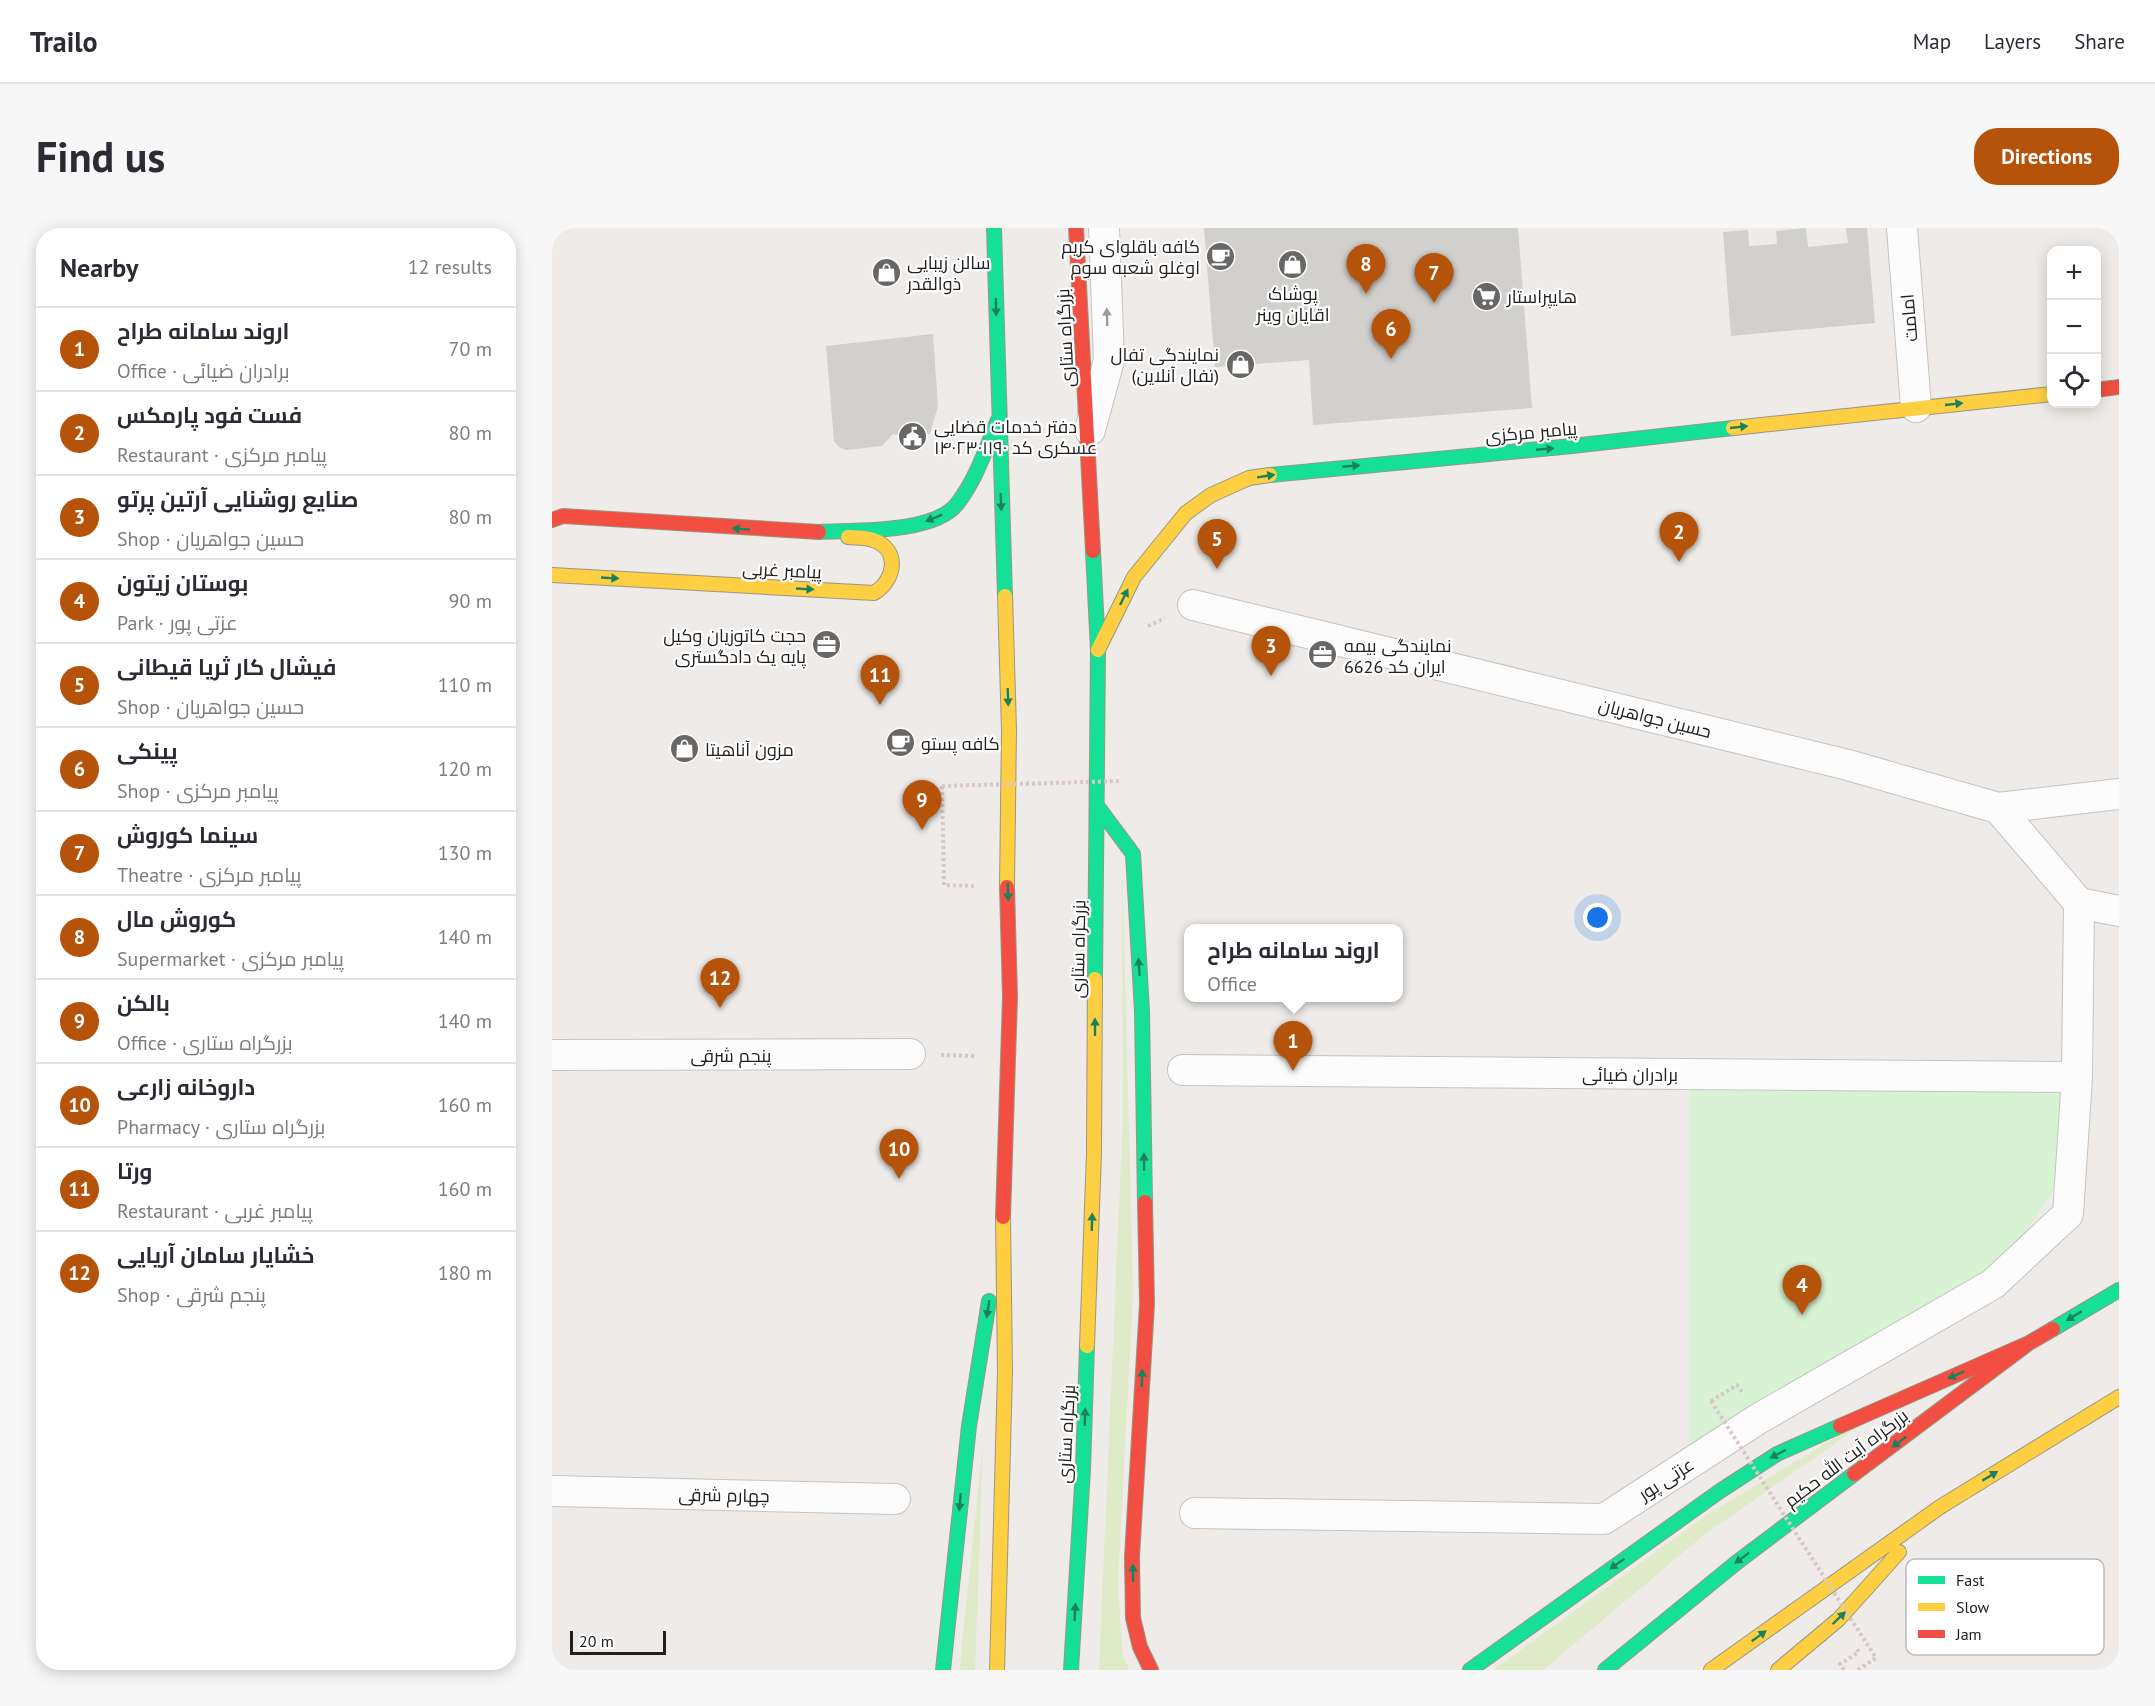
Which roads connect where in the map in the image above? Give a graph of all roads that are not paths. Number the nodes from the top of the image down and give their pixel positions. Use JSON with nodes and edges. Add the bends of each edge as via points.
{"nodes":[{"id":1,"x":994,"y":228,"type":"edge"},
{"id":2,"x":1076,"y":228,"type":"edge"},
{"id":3,"x":1104,"y":228,"type":"edge"},
{"id":4,"x":1902,"y":228,"type":"edge"},
{"id":5,"x":2119,"y":387,"type":"edge"},
{"id":6,"x":2101,"y":389,"type":"edge"},
{"id":7,"x":2047,"y":394,"type":"edge"},
{"id":8,"x":1916,"y":407,"type":"junction"},
{"id":9,"x":998,"y":420,"type":"junction"},
{"id":10,"x":1088,"y":435,"type":"junction"},
{"id":11,"x":556,"y":516,"type":"edge"},
{"id":12,"x":808,"y":534,"type":"junction"},
{"id":13,"x":552,"y":575,"type":"edge"},
{"id":14,"x":1193,"y":605,"type":"dead end"},
{"id":15,"x":1098,"y":650,"type":"junction"},
{"id":16,"x":2119,"y":794,"type":"edge"},
{"id":17,"x":1098,"y":807,"type":"junction"},
{"id":18,"x":1998,"y":808,"type":"junction"},
{"id":19,"x":2079,"y":903,"type":"junction"},
{"id":20,"x":2119,"y":911,"type":"edge"},
{"id":21,"x":910,"y":1054,"type":"road end"},
{"id":22,"x":552,"y":1055,"type":"edge"},
{"id":23,"x":1183,"y":1070,"type":"dead end"},
{"id":24,"x":2077,"y":1077,"type":"junction"},
{"id":25,"x":1003,"y":1210,"type":"junction"},
{"id":26,"x":2119,"y":1290,"type":"edge"},
{"id":27,"x":2029,"y":1343,"type":"junction"},
{"id":28,"x":2119,"y":1397,"type":"edge"},
{"id":29,"x":552,"y":1491,"type":"edge"},
{"id":30,"x":895,"y":1499,"type":"dead end"},
{"id":31,"x":1940,"y":1507,"type":"junction"},
{"id":32,"x":1195,"y":1513,"type":"dead end"},
{"id":33,"x":943,"y":1670,"type":"edge"},
{"id":34,"x":997,"y":1670,"type":"edge"},
{"id":35,"x":1071,"y":1670,"type":"edge"},
{"id":36,"x":1151,"y":1670,"type":"edge"},
{"id":37,"x":1470,"y":1670,"type":"edge"},
{"id":38,"x":1605,"y":1670,"type":"edge"},
{"id":39,"x":1711,"y":1670,"type":"edge"},
{"id":40,"x":1778,"y":1670,"type":"edge"}],
"edges":[{"from":1,"to":9,"type":"main road","one_way":true},
{"from":2,"to":10,"type":"main road","name":"بزرگراه ستاری"},
{"from":10,"to":3,"type":"street","one_way":true,"via":[[1109,360]]},
{"from":4,"to":8,"type":"street","name":"امامت"},
{"from":5,"to":6,"type":"main road"},
{"from":8,"to":7,"type":"main road","name":"پیامبر مرکزی","one_way":true},
{"from":15,"to":8,"type":"main road","name":"پیامبر مرکزی","one_way":true,"via":[[1134,577],[1186,513],[1211,495],[1249,478]]},
{"from":9,"to":12,"type":"main road","name":"پیامبر غربی","one_way":true,"via":[[970,485],[956,506],[937,519],[903,527]]},
{"from":9,"to":25,"type":"main road","one_way":true,"via":[[1009,730],[1010,997]]},
{"from":10,"to":15,"type":"main road","name":"بزرگراه ستاری"},
{"from":12,"to":11,"type":"main road","name":"پیامبر غربی","one_way":true},
{"from":13,"to":12,"type":"main road","name":"پیامبر غربی","one_way":true,"via":[[874,593],[889,583],[891,559],[878,542]]},
{"from":14,"to":18,"type":"street","name":"حسین جواهریان","via":[[1848,765]]},
{"from":15,"to":17,"type":"main road","name":"بزرگراه ستاری"},
{"from":16,"to":18,"type":"street","name":"حسین جواهریان"},
{"from":35,"to":17,"type":"main road","name":"بزرگراه ستاری","one_way":true,"via":[[1088,1353]]},
{"from":36,"to":17,"type":"main road","one_way":true,"via":[[1133,1618],[1132,1557],[1146,1304],[1142,1011],[1132,854]]},
{"from":18,"to":19,"type":"street"},
{"from":19,"to":20,"type":"street"},
{"from":19,"to":24,"type":"street"},
{"from":21,"to":22,"type":"street","name":"پنجم شرقی"},
{"from":23,"to":24,"type":"street","name":"برادران ضیائی"},
{"from":24,"to":32,"type":"street","name":"عزتی پور","via":[[2068,1214],[1993,1284],[1758,1419],[1604,1519]]},
{"from":25,"to":33,"type":"main road","one_way":true,"via":[[969,1426]]},
{"from":25,"to":34,"type":"main road","via":[[1005,1372]]},
{"from":26,"to":27,"type":"main road","name":"بزرگراه آیت الله حکیم","one_way":true},
{"from":27,"to":37,"type":"main road","one_way":true,"via":[[1777,1454]]},
{"from":27,"to":38,"type":"main road","name":"بزرگراه آیت الله حکیم","one_way":true,"via":[[1736,1563]]},
{"from":31,"to":28,"type":"main road","one_way":true},
{"from":29,"to":30,"type":"street","name":"چهارم شرقی"},
{"from":39,"to":31,"type":"main road","one_way":true},
{"from":40,"to":31,"type":"main road","one_way":true,"via":[[1839,1619]]}]}
